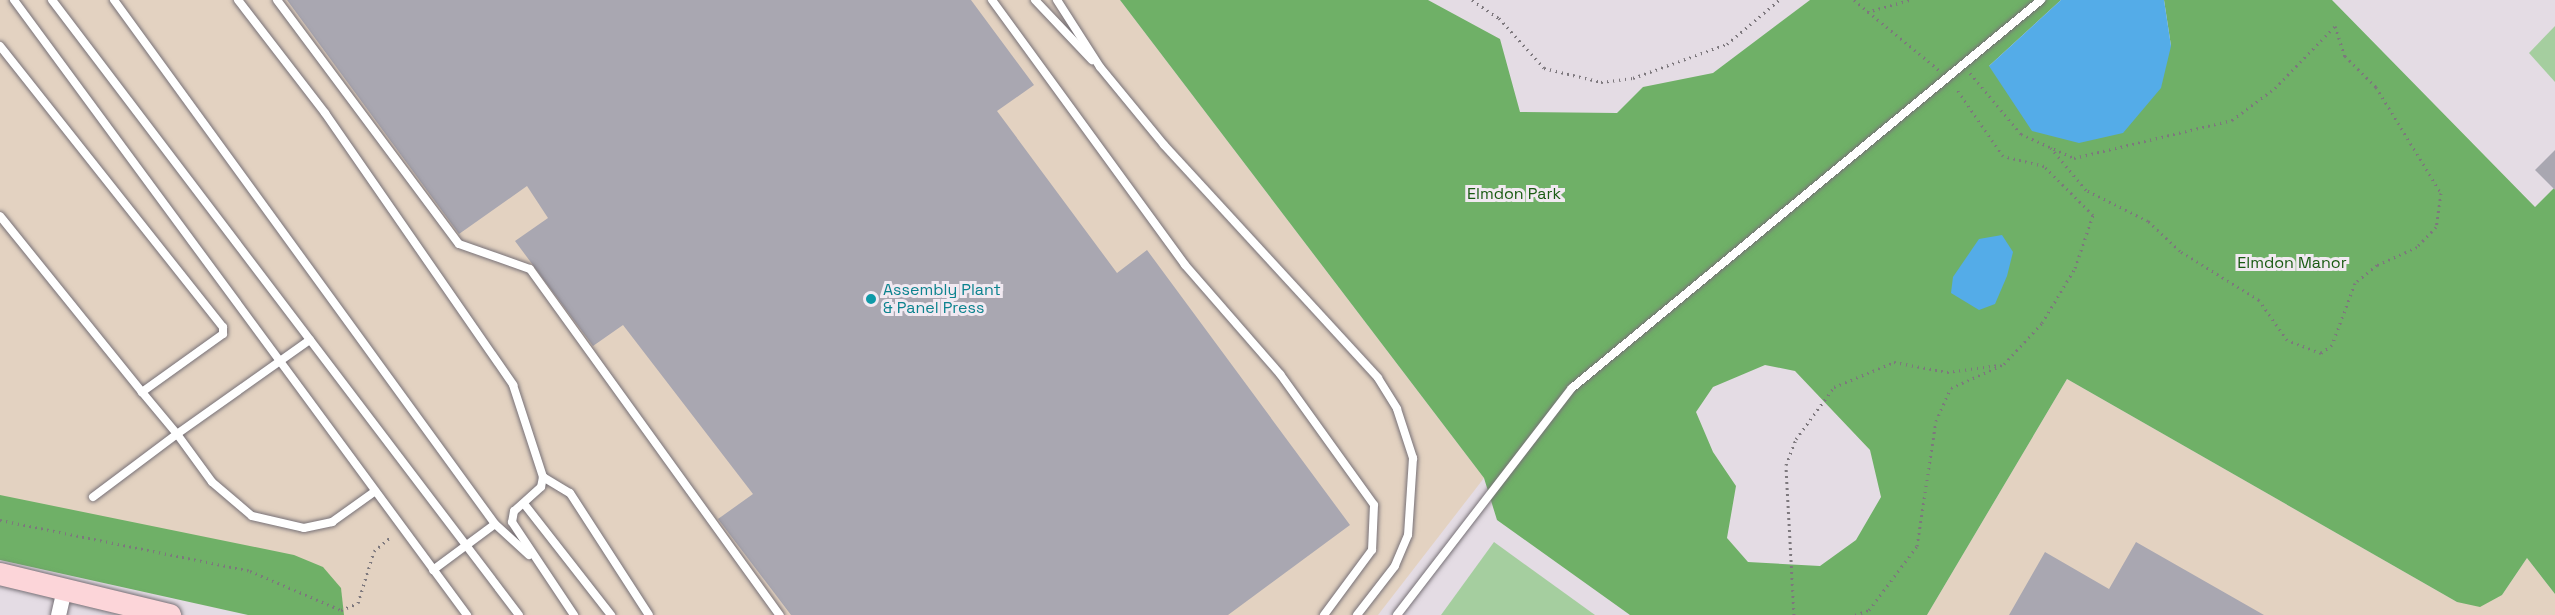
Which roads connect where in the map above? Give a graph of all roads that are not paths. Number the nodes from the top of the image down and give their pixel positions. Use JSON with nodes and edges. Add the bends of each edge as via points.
{"nodes":[{"id":1,"x":14,"y":0,"type":"edge"},
{"id":2,"x":52,"y":0,"type":"edge"},
{"id":3,"x":114,"y":0,"type":"edge"},
{"id":4,"x":238,"y":0,"type":"edge"},
{"id":5,"x":277,"y":0,"type":"edge"},
{"id":6,"x":992,"y":0,"type":"edge"},
{"id":7,"x":1035,"y":0,"type":"edge"},
{"id":8,"x":1057,"y":0,"type":"edge"},
{"id":9,"x":2042,"y":0,"type":"edge"},
{"id":10,"x":0,"y":46,"type":"edge"},
{"id":11,"x":1100,"y":67,"type":"junction"},
{"id":12,"x":0,"y":216,"type":"edge"},
{"id":13,"x":310,"y":340,"type":"junction"},
{"id":14,"x":279,"y":361,"type":"junction"},
{"id":15,"x":142,"y":392,"type":"junction"},
{"id":16,"x":177,"y":434,"type":"junction"},
{"id":17,"x":543,"y":477,"type":"junction"},
{"id":18,"x":374,"y":492,"type":"junction"},
{"id":19,"x":93,"y":497,"type":"dead end"},
{"id":20,"x":525,"y":505,"type":"junction"},
{"id":21,"x":495,"y":524,"type":"junction"},
{"id":22,"x":466,"y":545,"type":"junction"},
{"id":23,"x":537,"y":562,"type":"junction"},
{"id":24,"x":433,"y":570,"type":"junction"},
{"id":25,"x":0,"y":574,"type":"edge"},
{"id":26,"x":64,"y":589,"type":"junction"},
{"id":27,"x":58,"y":615,"type":"edge"},
{"id":28,"x":170,"y":615,"type":"edge"},
{"id":29,"x":467,"y":615,"type":"edge"},
{"id":30,"x":519,"y":615,"type":"edge"},
{"id":31,"x":574,"y":615,"type":"edge"},
{"id":32,"x":610,"y":615,"type":"edge"},
{"id":33,"x":650,"y":615,"type":"edge"},
{"id":34,"x":780,"y":615,"type":"edge"},
{"id":35,"x":1324,"y":615,"type":"edge"},
{"id":36,"x":1357,"y":615,"type":"edge"},
{"id":37,"x":1397,"y":615,"type":"edge"}],
"edges":[{"from":1,"to":14,"type":"lane"},
{"from":2,"to":13,"type":"lane"},
{"from":3,"to":21,"type":"lane"},
{"from":4,"to":17,"type":"lane","via":[[325,113],[513,385]]},
{"from":5,"to":34,"type":"lane","via":[[459,244],[530,269]]},
{"from":6,"to":35,"type":"lane","via":[[1185,266],[1280,374],[1374,505],[1372,550]]},
{"from":7,"to":11,"type":"lane"},
{"from":8,"to":11,"type":"lane"},
{"from":9,"to":37,"type":"lane","via":[[1950,80],[1572,387]]},
{"from":10,"to":15,"type":"lane","via":[[223,327],[220,340]]},
{"from":11,"to":36,"type":"lane","via":[[1227,219],[1378,378],[1397,409],[1413,458],[1408,534],[1395,566]]},
{"from":12,"to":15,"type":"lane"},
{"from":13,"to":14,"type":"lane"},
{"from":13,"to":22,"type":"lane"},
{"from":14,"to":16,"type":"lane"},
{"from":14,"to":18,"type":"lane"},
{"from":15,"to":16,"type":"lane"},
{"from":16,"to":18,"type":"lane","via":[[212,482],[252,516],[304,528],[332,522]]},
{"from":16,"to":19,"type":"lane"},
{"from":17,"to":20,"type":"lane"},
{"from":17,"to":33,"type":"lane","via":[[570,493]]},
{"from":18,"to":24,"type":"lane"},
{"from":20,"to":23,"type":"lane","via":[[514,511],[512,522]]},
{"from":20,"to":32,"type":"lane"},
{"from":21,"to":22,"type":"lane"},
{"from":21,"to":23,"type":"lane"},
{"from":22,"to":24,"type":"lane"},
{"from":22,"to":30,"type":"lane"},
{"from":23,"to":31,"type":"lane"},
{"from":24,"to":29,"type":"lane"},
{"from":25,"to":26,"type":"street"},
{"from":26,"to":27,"type":"street"},
{"from":26,"to":28,"type":"street"}]}
